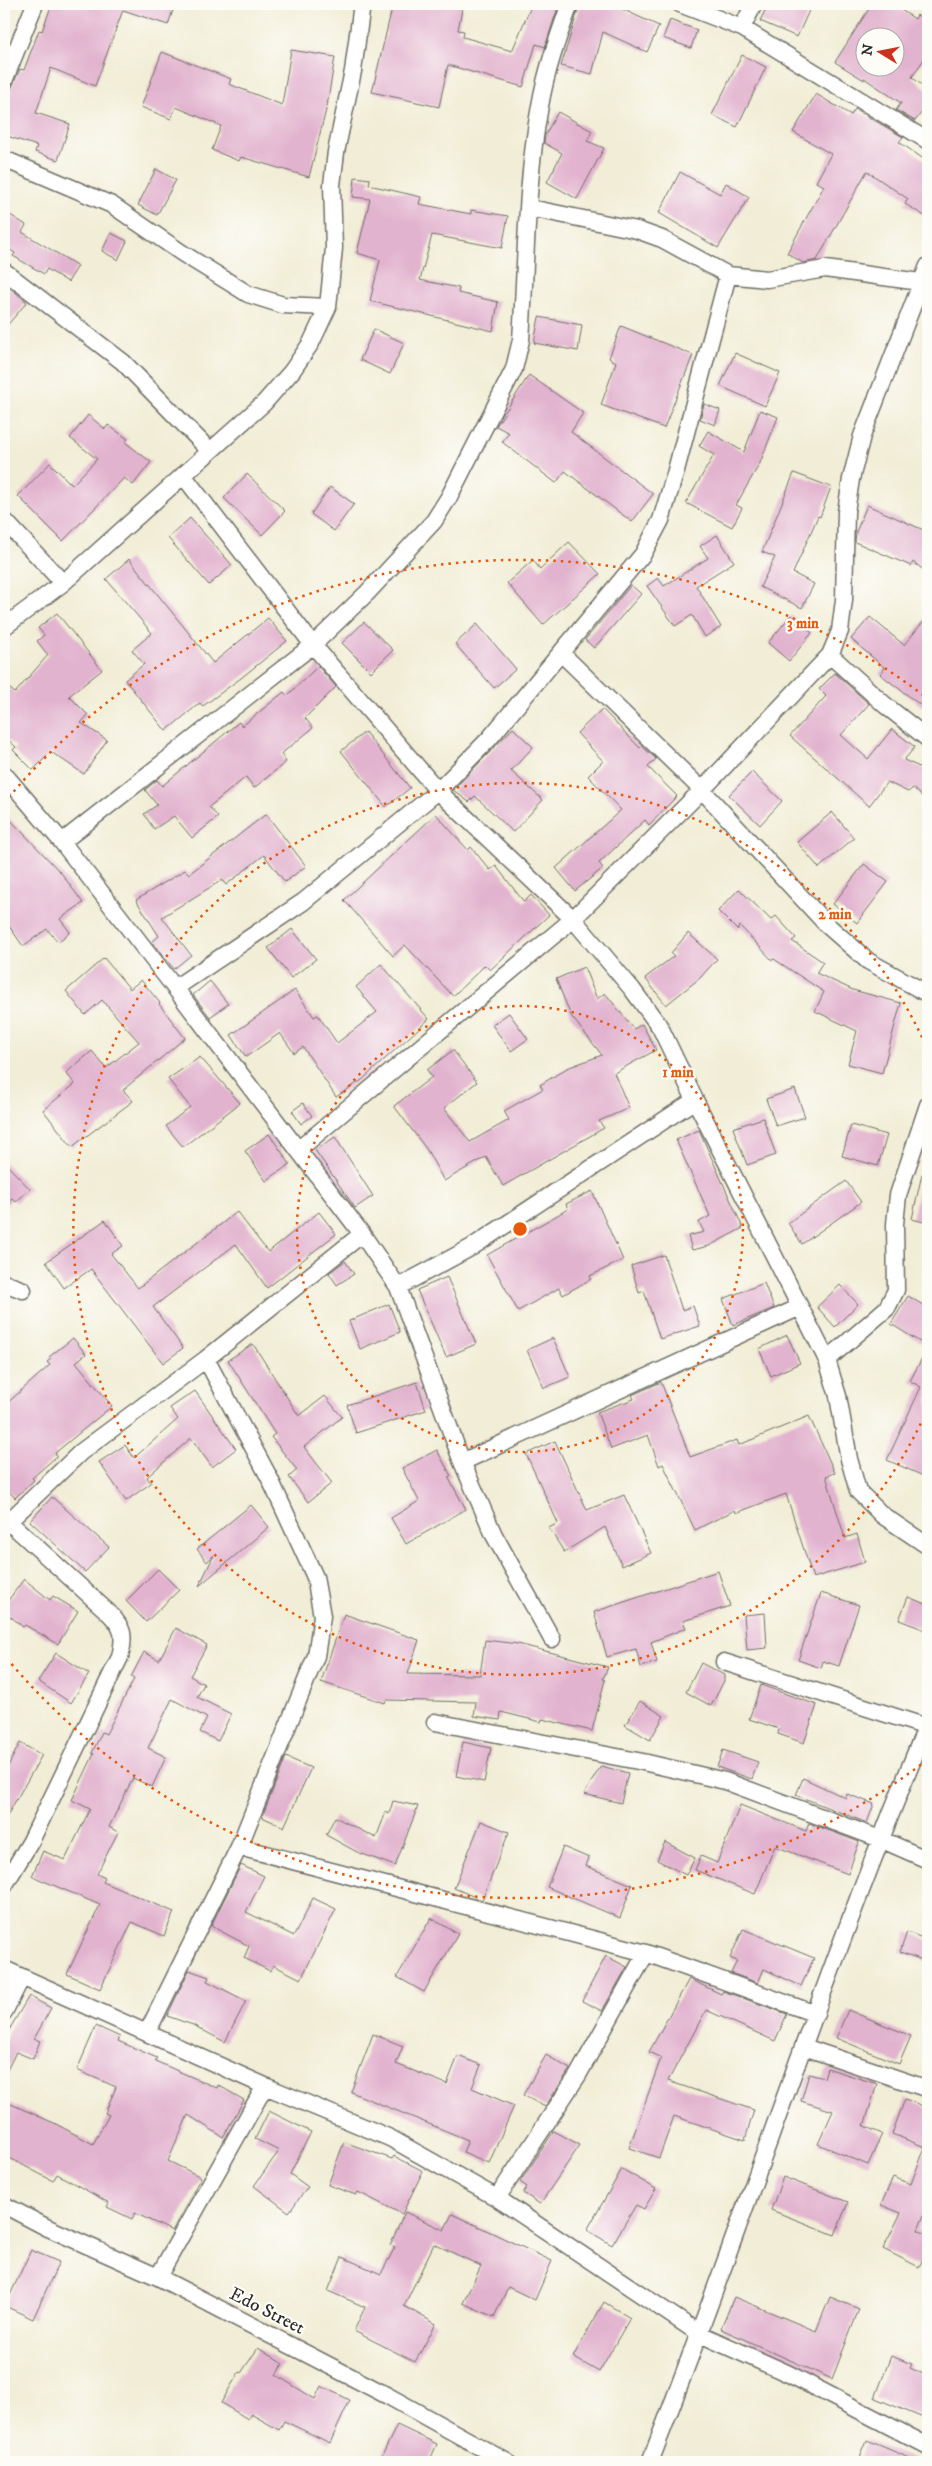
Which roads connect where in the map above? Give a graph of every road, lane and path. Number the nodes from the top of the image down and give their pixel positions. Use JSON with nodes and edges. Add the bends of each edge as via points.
{"nodes":[{"id":1,"x":35,"y":4,"type":"edge"},
{"id":2,"x":362,"y":4,"type":"edge"},
{"id":3,"x":570,"y":4,"type":"edge"},
{"id":4,"x":680,"y":4,"type":"edge"},
{"id":5,"x":754,"y":4,"type":"edge"},
{"id":6,"x":742,"y":28,"type":"junction"},
{"id":7,"x":4,"y":81,"type":"edge"},
{"id":8,"x":928,"y":141,"type":"edge"},
{"id":9,"x":4,"y":159,"type":"edge"},
{"id":10,"x":530,"y":208,"type":"junction"},
{"id":11,"x":928,"y":266,"type":"edge"},
{"id":12,"x":4,"y":271,"type":"edge"},
{"id":13,"x":728,"y":275,"type":"junction"},
{"id":14,"x":920,"y":282,"type":"junction"},
{"id":15,"x":328,"y":307,"type":"junction"},
{"id":16,"x":210,"y":451,"type":"junction"},
{"id":17,"x":183,"y":475,"type":"junction"},
{"id":18,"x":4,"y":520,"type":"edge"},
{"id":19,"x":63,"y":583,"type":"junction"},
{"id":20,"x":4,"y":627,"type":"edge"},
{"id":21,"x":313,"y":644,"type":"junction"},
{"id":22,"x":561,"y":652,"type":"junction"},
{"id":23,"x":830,"y":654,"type":"junction"},
{"id":24,"x":928,"y":739,"type":"edge"},
{"id":25,"x":4,"y":774,"type":"edge"},
{"id":26,"x":702,"y":790,"type":"junction"},
{"id":27,"x":438,"y":791,"type":"junction"},
{"id":28,"x":62,"y":842,"type":"junction"},
{"id":29,"x":573,"y":919,"type":"junction"},
{"id":30,"x":175,"y":988,"type":"junction"},
{"id":31,"x":928,"y":994,"type":"edge"},
{"id":32,"x":695,"y":1100,"type":"junction"},
{"id":33,"x":928,"y":1105,"type":"edge"},
{"id":34,"x":298,"y":1150,"type":"junction"},
{"id":35,"x":362,"y":1234,"type":"junction"},
{"id":36,"x":4,"y":1283,"type":"edge"},
{"id":37,"x":398,"y":1287,"type":"junction"},
{"id":38,"x":23,"y":1290,"type":"dead end"},
{"id":39,"x":800,"y":1307,"type":"junction"},
{"id":40,"x":206,"y":1359,"type":"junction"},
{"id":41,"x":827,"y":1360,"type":"junction"},
{"id":42,"x":462,"y":1462,"type":"junction"},
{"id":43,"x":7,"y":1524,"type":"edge"},
{"id":44,"x":928,"y":1546,"type":"edge"},
{"id":45,"x":552,"y":1639,"type":"dead end"},
{"id":46,"x":724,"y":1662,"type":"dead end"},
{"id":47,"x":435,"y":1722,"type":"dead end"},
{"id":48,"x":927,"y":1725,"type":"edge"},
{"id":49,"x":880,"y":1838,"type":"junction"},
{"id":50,"x":239,"y":1847,"type":"junction"},
{"id":51,"x":928,"y":1860,"type":"edge"},
{"id":52,"x":4,"y":1886,"type":"edge"},
{"id":53,"x":646,"y":1953,"type":"junction"},
{"id":54,"x":4,"y":1969,"type":"edge"},
{"id":55,"x":22,"y":1977,"type":"junction"},
{"id":56,"x":4,"y":2012,"type":"edge"},
{"id":57,"x":816,"y":2014,"type":"junction"},
{"id":58,"x":146,"y":2033,"type":"junction"},
{"id":59,"x":804,"y":2047,"type":"junction"},
{"id":60,"x":264,"y":2086,"type":"junction"},
{"id":61,"x":928,"y":2089,"type":"edge"},
{"id":62,"x":496,"y":2198,"type":"junction"},
{"id":63,"x":4,"y":2205,"type":"edge"},
{"id":64,"x":158,"y":2278,"type":"junction"},
{"id":65,"x":700,"y":2334,"type":"junction"},
{"id":66,"x":928,"y":2446,"type":"edge"},
{"id":67,"x":507,"y":2462,"type":"edge"},
{"id":68,"x":650,"y":2462,"type":"edge"}],
"edges":[{"from":1,"to":7,"type":"street"},
{"from":2,"to":15,"type":"street","via":[[332,185],[334,248]]},
{"from":3,"to":10,"type":"street","via":[[552,55],[540,106]]},
{"from":4,"to":6,"type":"street"},
{"from":5,"to":6,"type":"street"},
{"from":6,"to":8,"type":"street"},
{"from":9,"to":15,"type":"street","via":[[112,205],[248,294],[283,305]]},
{"from":10,"to":13,"type":"street","via":[[636,230],[662,239]]},
{"from":10,"to":21,"type":"street","via":[[521,340],[514,369],[434,521],[367,593]]},
{"from":11,"to":14,"type":"street"},
{"from":12,"to":16,"type":"street","via":[[123,362]]},
{"from":13,"to":14,"type":"street","via":[[767,279],[825,269]]},
{"from":13,"to":22,"type":"street","via":[[661,520],[643,554]]},
{"from":14,"to":23,"type":"street","via":[[862,436],[851,479],[846,512],[841,624]]},
{"from":15,"to":16,"type":"street","via":[[311,343],[292,371],[264,403]]},
{"from":16,"to":17,"type":"street"},
{"from":17,"to":19,"type":"street"},
{"from":17,"to":21,"type":"street"},
{"from":18,"to":19,"type":"street"},
{"from":19,"to":20,"type":"street"},
{"from":21,"to":27,"type":"street"},
{"from":21,"to":28,"type":"street"},
{"from":22,"to":26,"type":"street"},
{"from":22,"to":27,"type":"street","via":[[489,739]]},
{"from":23,"to":24,"type":"street"},
{"from":23,"to":26,"type":"street"},
{"from":25,"to":28,"type":"street"},
{"from":26,"to":29,"type":"street"},
{"from":26,"to":31,"type":"street","via":[[827,925],[868,961]]},
{"from":27,"to":29,"type":"street"},
{"from":27,"to":30,"type":"street","via":[[303,902]]},
{"from":28,"to":30,"type":"street"},
{"from":29,"to":32,"type":"street","via":[[660,1027]]},
{"from":29,"to":34,"type":"street"},
{"from":30,"to":34,"type":"street"},
{"from":32,"to":37,"type":"street","via":[[472,1247]]},
{"from":32,"to":39,"type":"street"},
{"from":33,"to":41,"type":"street","via":[[898,1195],[896,1290],[887,1308]]},
{"from":34,"to":35,"type":"street"},
{"from":35,"to":37,"type":"street"},
{"from":35,"to":40,"type":"street"},
{"from":36,"to":38,"type":"street"},
{"from":37,"to":42,"type":"street"},
{"from":39,"to":41,"type":"street"},
{"from":39,"to":42,"type":"street"},
{"from":40,"to":43,"type":"street","via":[[81,1452]]},
{"from":40,"to":50,"type":"street","via":[[269,1477],[315,1577],[322,1616],[316,1656]]},
{"from":41,"to":44,"type":"street","via":[[858,1491],[882,1516]]},
{"from":42,"to":45,"type":"street","via":[[494,1535]]},
{"from":43,"to":52,"type":"street","via":[[108,1612],[119,1623],[124,1639],[120,1657],[31,1841]]},
{"from":46,"to":48,"type":"street"},
{"from":47,"to":49,"type":"street","via":[[725,1781]]},
{"from":48,"to":49,"type":"street"},
{"from":49,"to":51,"type":"street"},
{"from":49,"to":57,"type":"street"},
{"from":50,"to":53,"type":"street"},
{"from":50,"to":58,"type":"street"},
{"from":53,"to":57,"type":"street"},
{"from":53,"to":62,"type":"street","via":[[578,2075]]},
{"from":54,"to":55,"type":"street"},
{"from":55,"to":56,"type":"street"},
{"from":55,"to":58,"type":"street"},
{"from":57,"to":59,"type":"street"},
{"from":58,"to":60,"type":"street"},
{"from":59,"to":61,"type":"street"},
{"from":59,"to":65,"type":"street"},
{"from":60,"to":62,"type":"street","via":[[390,2138]]},
{"from":60,"to":64,"type":"street"},
{"from":62,"to":65,"type":"street"},
{"from":63,"to":64,"type":"street","name":"Edo Street"},
{"from":64,"to":67,"type":"street","name":"Edo Street","via":[[388,2396]]},
{"from":65,"to":66,"type":"street","via":[[790,2374]]},
{"from":65,"to":68,"type":"street"}]}
